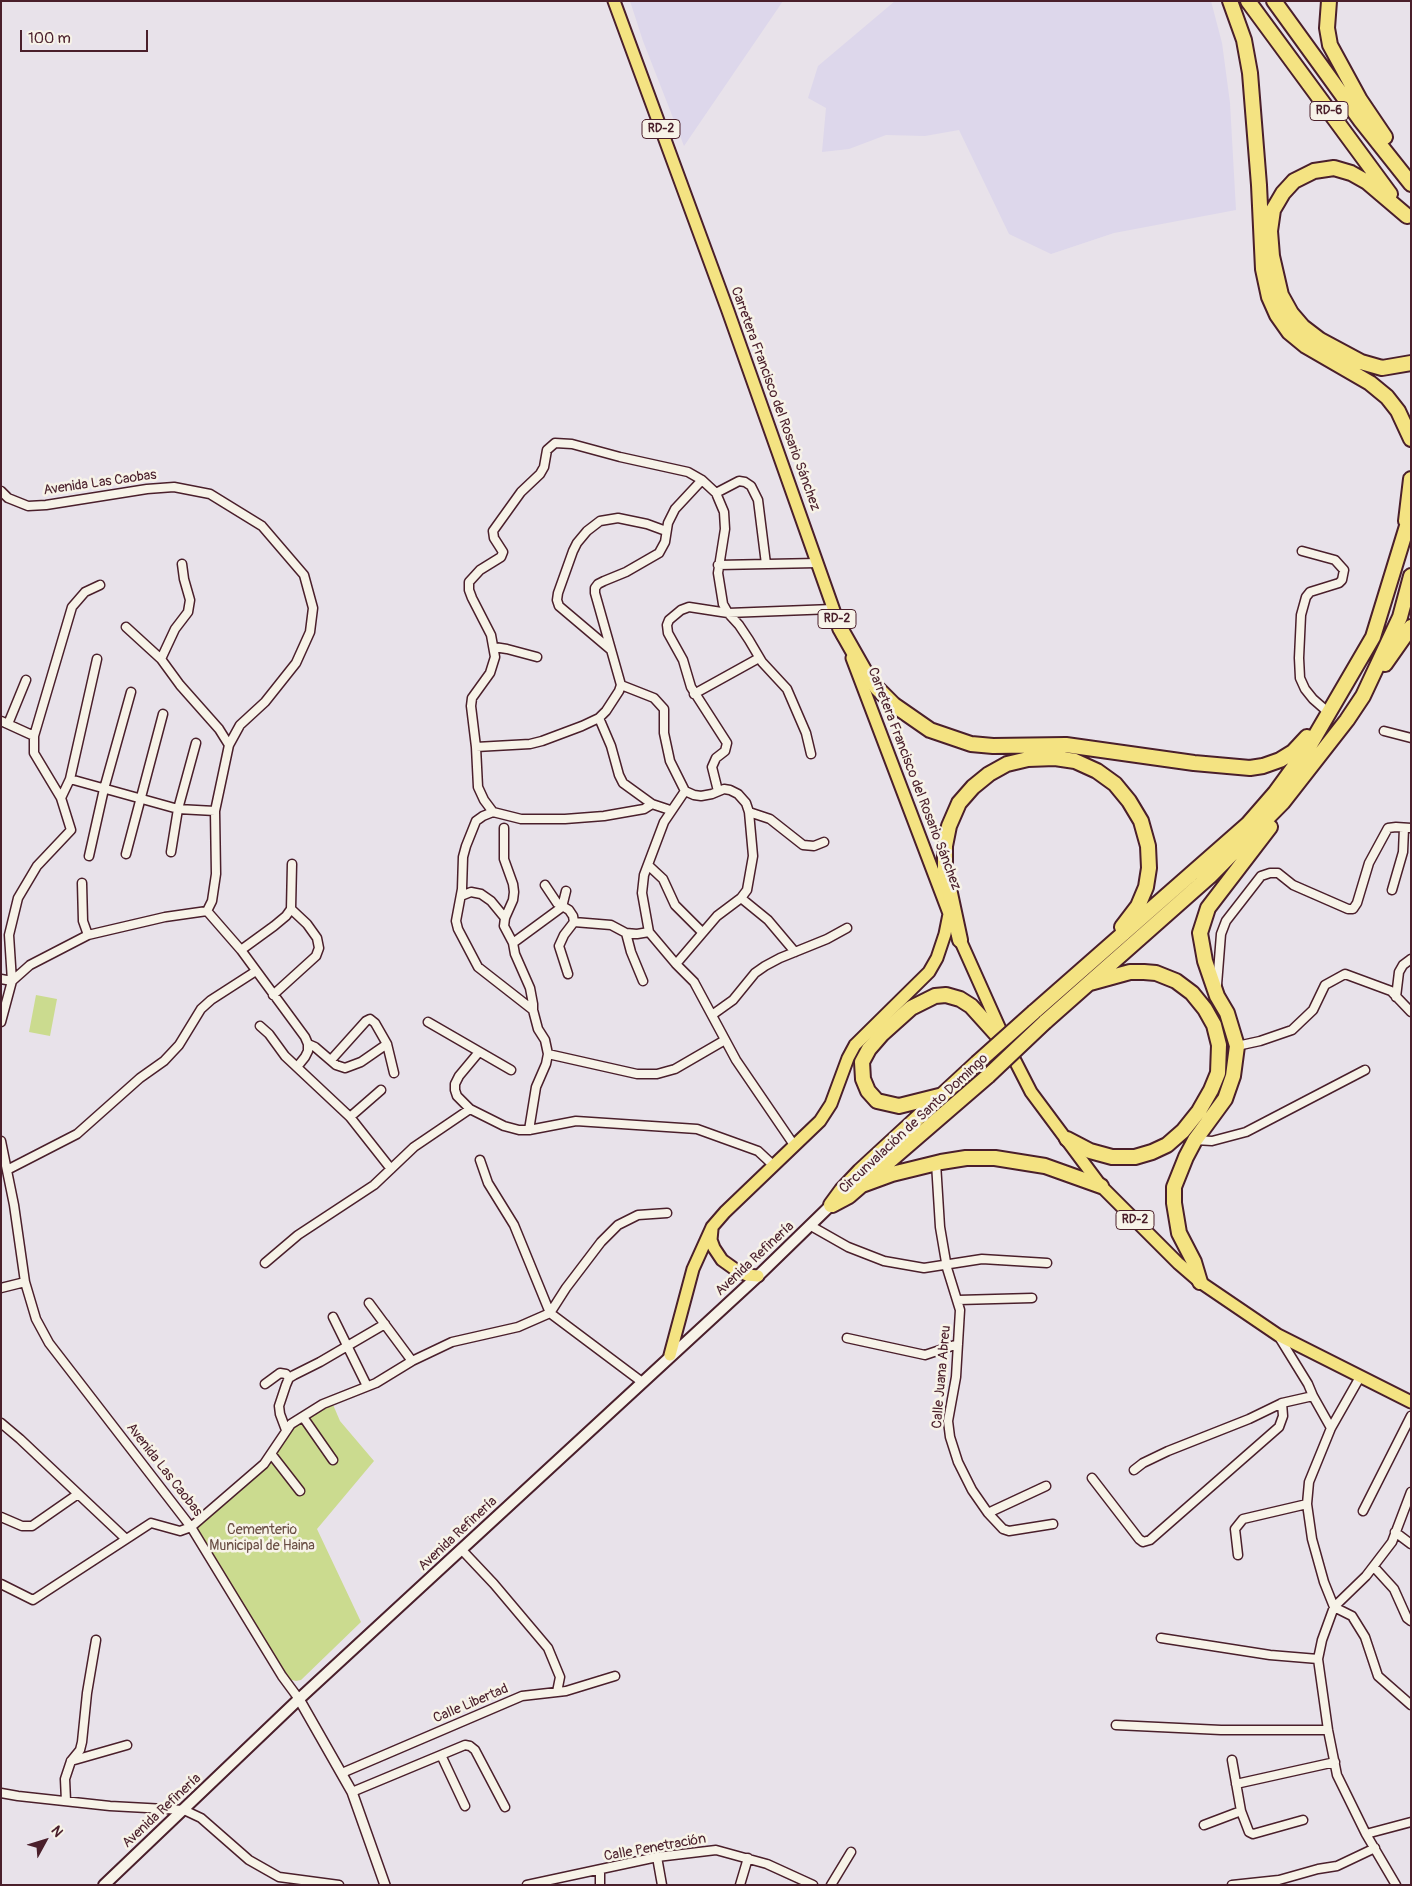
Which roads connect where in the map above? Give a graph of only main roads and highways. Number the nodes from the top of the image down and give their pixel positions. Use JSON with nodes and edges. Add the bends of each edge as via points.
{"nodes":[{"id":1,"x":614,"y":1,"type":"edge"},
{"id":2,"x":1230,"y":1,"type":"edge"},
{"id":3,"x":1248,"y":1,"type":"edge"},
{"id":4,"x":1274,"y":1,"type":"edge"},
{"id":5,"x":1329,"y":1,"type":"edge"},
{"id":6,"x":1411,"y":175,"type":"edge"},
{"id":7,"x":1411,"y":184,"type":"edge"},
{"id":8,"x":1409,"y":218,"type":"edge"},
{"id":9,"x":1411,"y":363,"type":"edge"},
{"id":10,"x":1411,"y":439,"type":"edge"},
{"id":11,"x":1411,"y":479,"type":"edge"},
{"id":12,"x":1411,"y":513,"type":"edge"},
{"id":13,"x":1404,"y":537,"type":"junction"},
{"id":14,"x":1411,"y":576,"type":"edge"},
{"id":15,"x":1411,"y":627,"type":"edge"},
{"id":16,"x":840,"y":628,"type":"junction"},
{"id":17,"x":1363,"y":696,"type":"junction"},
{"id":18,"x":1329,"y":713,"type":"junction"},
{"id":19,"x":1283,"y":802,"type":"junction"},
{"id":20,"x":949,"y":914,"type":"junction"},
{"id":21,"x":960,"y":940,"type":"junction"},
{"id":22,"x":1091,"y":963,"type":"junction"},
{"id":23,"x":1087,"y":984,"type":"junction"},
{"id":24,"x":1008,"y":1047,"type":"junction"},
{"id":25,"x":943,"y":1095,"type":"junction"},
{"id":26,"x":1066,"y":1139,"type":"junction"},
{"id":27,"x":862,"y":1185,"type":"junction"},
{"id":28,"x":1101,"y":1186,"type":"junction"},
{"id":29,"x":831,"y":1205,"type":"junction"},
{"id":30,"x":712,"y":1227,"type":"junction"},
{"id":31,"x":758,"y":1276,"type":"junction"},
{"id":32,"x":1200,"y":1282,"type":"junction"},
{"id":33,"x":670,"y":1355,"type":"junction"},
{"id":34,"x":1411,"y":1402,"type":"edge"},
{"id":35,"x":104,"y":1885,"type":"edge"}],
"edges":[{"from":1,"to":16,"type":"main road","name":"Carretera Francisco del Rosario Sánchez","number":"RD-2"},
{"from":2,"to":10,"type":"highway","via":[[1244,40],[1250,73],[1263,269],[1269,298],[1289,332],[1387,397],[1398,411]]},
{"from":3,"to":8,"type":"highway","number":"RD-6"},
{"from":4,"to":7,"type":"highway","number":"RD-6"},
{"from":5,"to":6,"type":"highway","via":[[1327,28],[1330,45],[1360,100]]},
{"from":8,"to":9,"type":"highway","via":[[1368,182],[1334,168],[1314,171],[1294,181],[1273,210],[1270,231],[1281,295],[1303,327],[1361,362],[1382,368]]},
{"from":11,"to":13,"type":"highway"},
{"from":12,"to":13,"type":"highway","name":"Circunvalación de Santo Domingo"},
{"from":13,"to":18,"type":"highway","name":"Circunvalación de Santo Domingo","via":[[1374,636]]},
{"from":14,"to":17,"type":"highway","name":"Circunvalación de Santo Domingo","via":[[1400,617]]},
{"from":15,"to":17,"type":"highway"},
{"from":16,"to":18,"type":"highway","via":[[865,672],[894,705],[930,730],[971,744],[1066,745],[1250,768],[1280,760],[1293,752]]},
{"from":16,"to":20,"type":"main road","name":"Carretera Francisco del Rosario Sánchez","number":"RD-2"},
{"from":17,"to":19,"type":"highway","name":"Circunvalación de Santo Domingo"},
{"from":18,"to":22,"type":"highway","name":"Circunvalación de Santo Domingo","via":[[1275,793],[1248,824]]},
{"from":19,"to":23,"type":"highway","name":"Circunvalación de Santo Domingo","via":[[1210,876]]},
{"from":19,"to":32,"type":"highway","via":[[1277,818],[1208,908],[1200,933],[1201,948],[1237,1046],[1233,1076],[1225,1099],[1196,1140],[1174,1187],[1178,1233],[1194,1262]]},
{"from":20,"to":21,"type":"main road","name":"Carretera Francisco del Rosario Sánchez","number":"RD-2"},
{"from":20,"to":30,"type":"main road","via":[[938,958],[929,972],[855,1044],[820,1121]]},
{"from":21,"to":22,"type":"highway","via":[[949,891],[945,846],[949,826],[959,804],[978,782],[1007,764],[1028,759],[1075,761],[1115,784],[1141,821],[1148,846],[1146,887],[1138,906]]},
{"from":21,"to":24,"type":"main road","name":"Carretera Francisco del Rosario Sánchez","number":"RD-2"},
{"from":22,"to":25,"type":"highway","name":"Circunvalación de Santo Domingo","bridge":true},
{"from":23,"to":26,"type":"highway","via":[[1130,972],[1156,973],[1176,981],[1192,993],[1214,1026],[1219,1045],[1218,1073],[1207,1097],[1183,1131],[1167,1145],[1152,1152],[1135,1157],[1112,1157]]},
{"from":23,"to":27,"type":"highway","name":"Circunvalación de Santo Domingo","bridge":true,"via":[[988,1076]]},
{"from":24,"to":25,"type":"highway","via":[[971,1006],[960,999],[946,994],[935,996],[911,1008],[868,1049],[862,1062],[863,1079],[877,1101],[899,1106]]},
{"from":24,"to":26,"type":"main road","name":"Carretera Francisco del Rosario Sánchez","number":"RD-2","via":[[1031,1092]]},
{"from":25,"to":29,"type":"highway","name":"Circunvalación de Santo Domingo","via":[[860,1171]]},
{"from":26,"to":28,"type":"main road","name":"Carretera Francisco del Rosario Sánchez","number":"RD-2"},
{"from":27,"to":28,"type":"highway","via":[[936,1163],[995,1158],[1068,1173]]},
{"from":27,"to":29,"type":"highway","name":"Circunvalación de Santo Domingo"},
{"from":28,"to":32,"type":"main road","name":"Carretera Francisco del Rosario Sánchez","number":"RD-2"},
{"from":29,"to":31,"type":"main road","name":"Avenida Refinería"},
{"from":30,"to":31,"type":"main road","via":[[711,1240],[722,1260],[747,1275]]},
{"from":30,"to":33,"type":"main road","via":[[693,1269]]},
{"from":31,"to":33,"type":"main road","name":"Avenida Refinería"},
{"from":32,"to":34,"type":"main road","name":"Carretera Francisco del Rosario Sánchez","number":"RD-2","via":[[1278,1335]]},
{"from":33,"to":35,"type":"main road","name":"Avenida Refinería"}]}
